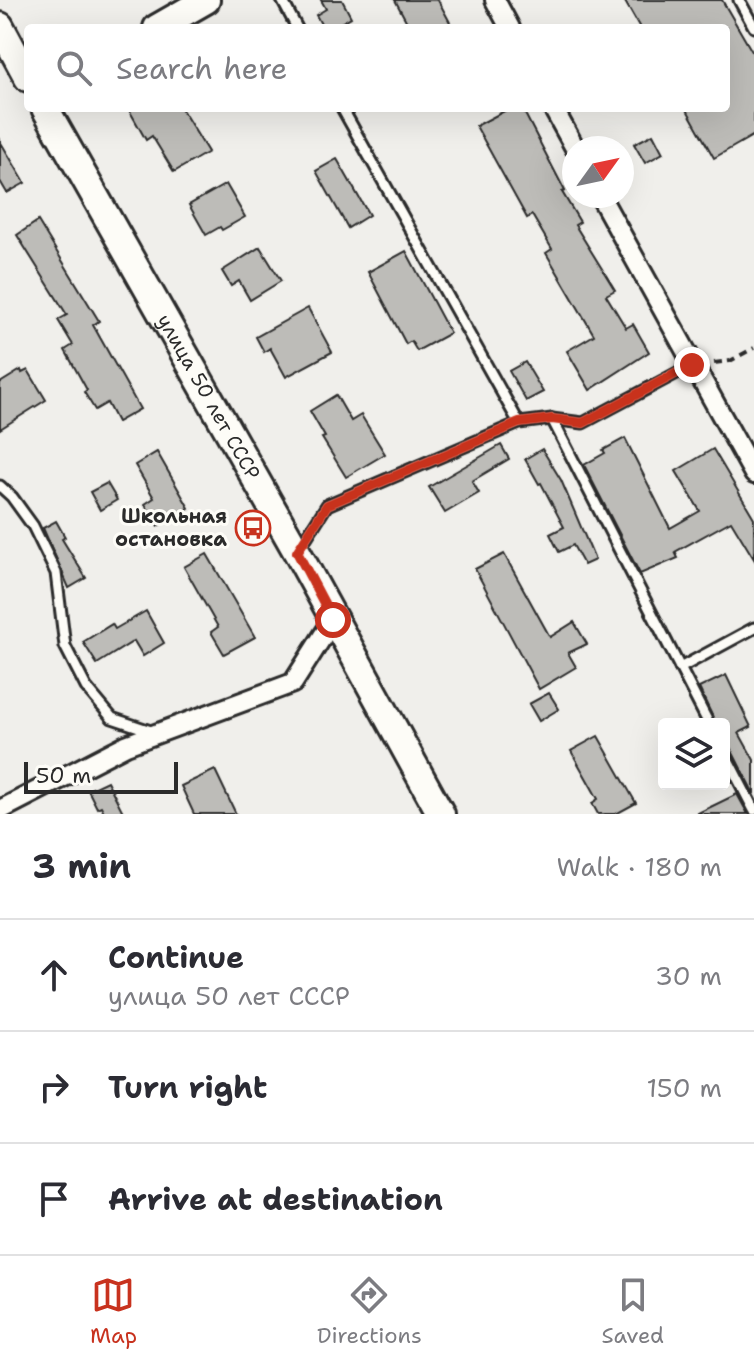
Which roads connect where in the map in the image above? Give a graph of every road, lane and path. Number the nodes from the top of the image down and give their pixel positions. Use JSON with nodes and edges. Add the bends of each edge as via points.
{"nodes":[{"id":1,"x":206,"y":0,"type":"edge"},
{"id":2,"x":282,"y":0,"type":"edge"},
{"id":3,"x":495,"y":0,"type":"edge"},
{"id":4,"x":739,"y":0,"type":"edge"},
{"id":5,"x":164,"y":24,"type":"edge"},
{"id":6,"x":295,"y":24,"type":"edge"},
{"id":7,"x":508,"y":24,"type":"edge"},
{"id":8,"x":0,"y":26,"type":"edge"},
{"id":9,"x":754,"y":27,"type":"edge"},
{"id":10,"x":24,"y":71,"type":"edge"},
{"id":11,"x":47,"y":112,"type":"edge"},
{"id":12,"x":344,"y":112,"type":"edge"},
{"id":13,"x":555,"y":112,"type":"edge"},
{"id":14,"x":568,"y":136,"type":"edge"},
{"id":15,"x":607,"y":208,"type":"edge"},
{"id":16,"x":754,"y":348,"type":"edge"},
{"id":17,"x":692,"y":365,"type":"junction"},
{"id":18,"x":552,"y":419,"type":"junction"},
{"id":19,"x":519,"y":423,"type":"junction"},
{"id":20,"x":754,"y":474,"type":"edge"},
{"id":21,"x":0,"y":486,"type":"edge"},
{"id":22,"x":297,"y":552,"type":"junction"},
{"id":23,"x":333,"y":620,"type":"junction"},
{"id":24,"x":754,"y":628,"type":"edge"},
{"id":25,"x":680,"y":668,"type":"junction"},
{"id":26,"x":706,"y":718,"type":"edge"},
{"id":27,"x":158,"y":733,"type":"junction"},
{"id":28,"x":730,"y":764,"type":"edge"},
{"id":29,"x":0,"y":810,"type":"edge"},
{"id":30,"x":754,"y":810,"type":"edge"},
{"id":31,"x":441,"y":814,"type":"edge"}],
"edges":[{"from":1,"to":5,"type":"street"},
{"from":2,"to":6,"type":"lane"},
{"from":3,"to":7,"type":"street"},
{"from":4,"to":9,"type":"lane"},
{"from":8,"to":10,"type":"street"},
{"from":11,"to":22,"type":"street","name":"улица 50 лет СССР"},
{"from":12,"to":19,"type":"lane"},
{"from":13,"to":14,"type":"street"},
{"from":15,"to":17,"type":"street"},
{"from":16,"to":17,"type":"path","via":[[730,361]]},
{"from":17,"to":18,"type":"lane","via":[[583,423]]},
{"from":17,"to":20,"type":"street"},
{"from":18,"to":19,"type":"lane"},
{"from":18,"to":25,"type":"lane"},
{"from":19,"to":22,"type":"lane","via":[[327,505]]},
{"from":21,"to":27,"type":"lane","via":[[33,526],[56,573],[65,646],[86,687],[112,718]]},
{"from":22,"to":23,"type":"street","name":"улица 50 лет СССР"},
{"from":23,"to":27,"type":"street","via":[[293,683]]},
{"from":23,"to":31,"type":"street","name":"улица 50 лет СССР"},
{"from":24,"to":25,"type":"lane"},
{"from":25,"to":26,"type":"lane"},
{"from":27,"to":29,"type":"street"},
{"from":28,"to":30,"type":"lane"}]}
